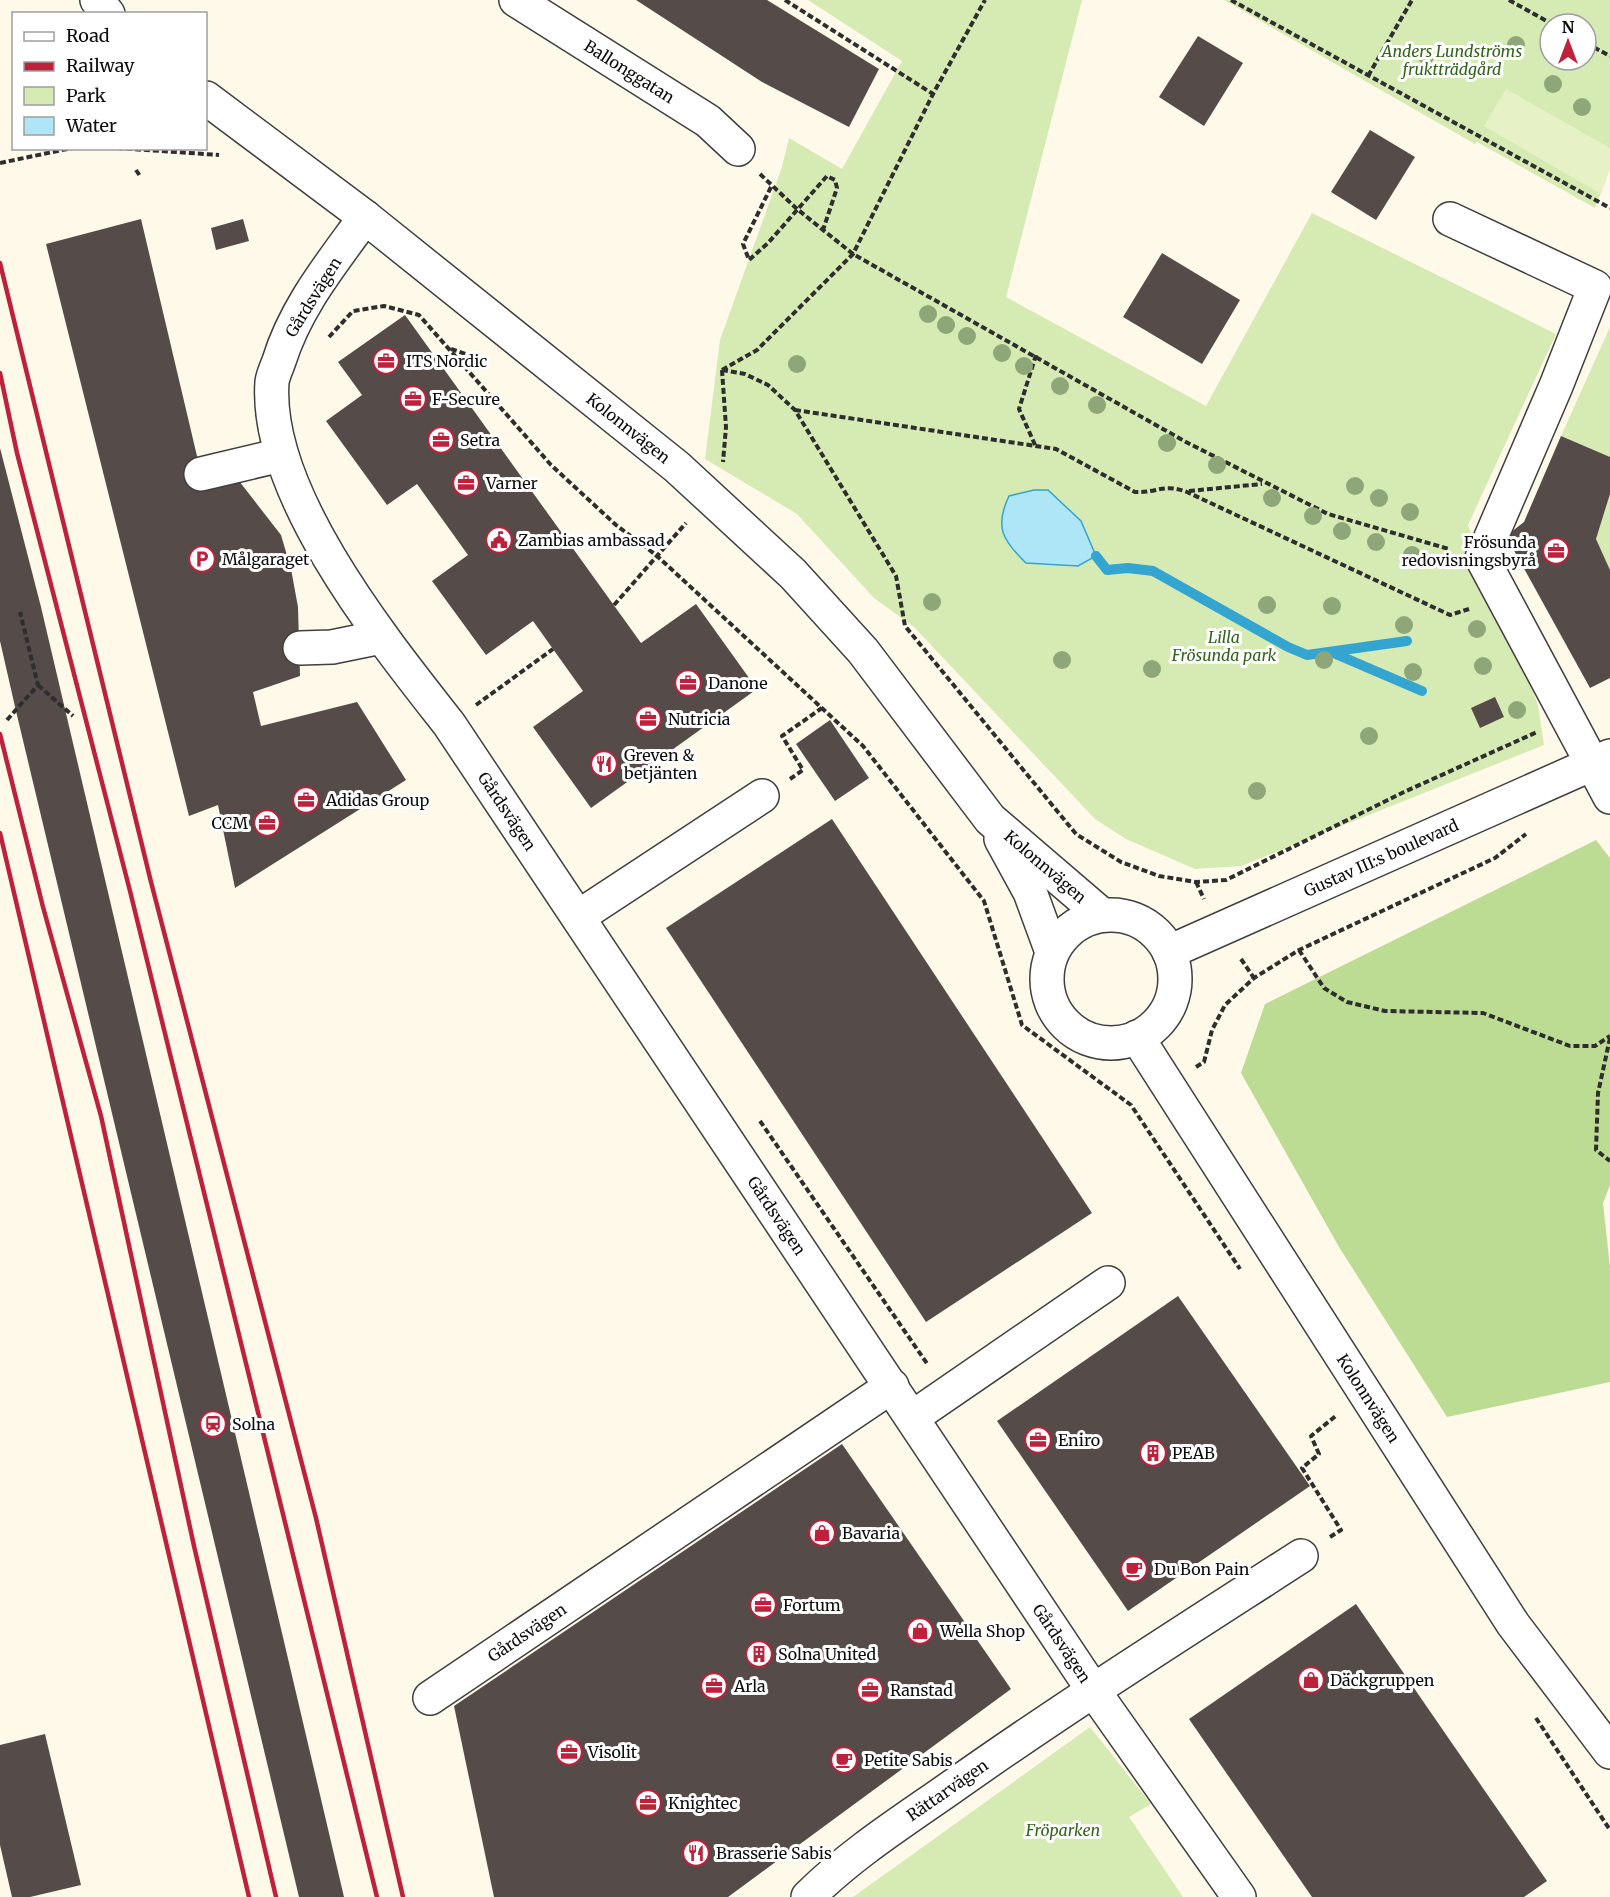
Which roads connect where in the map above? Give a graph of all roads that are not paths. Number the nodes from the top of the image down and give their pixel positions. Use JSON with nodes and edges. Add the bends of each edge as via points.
{"nodes":[{"id":1,"x":97,"y":0,"type":"edge"},
{"id":2,"x":516,"y":0,"type":"edge"},
{"id":3,"x":106,"y":12,"type":"edge"},
{"id":4,"x":207,"y":99,"type":"edge"},
{"id":5,"x":738,"y":149,"type":"dead end"},
{"id":6,"x":365,"y":217,"type":"junction"},
{"id":7,"x":1450,"y":219,"type":"dead end"},
{"id":8,"x":281,"y":455,"type":"junction"},
{"id":9,"x":201,"y":474,"type":"dead end"},
{"id":10,"x":381,"y":637,"type":"junction"},
{"id":11,"x":300,"y":648,"type":"dead end"},
{"id":12,"x":1602,"y":760,"type":"edge"},
{"id":13,"x":762,"y":796,"type":"dead end"},
{"id":14,"x":1610,"y":797,"type":"edge"},
{"id":15,"x":990,"y":819,"type":"junction"},
{"id":16,"x":1102,"y":915,"type":"junction"},
{"id":17,"x":578,"y":916,"type":"junction"},
{"id":18,"x":1052,"y":952,"type":"junction"},
{"id":19,"x":1169,"y":952,"type":"junction"},
{"id":20,"x":1137,"y":1037,"type":"junction"},
{"id":21,"x":1108,"y":1283,"type":"dead end"},
{"id":22,"x":892,"y":1386,"type":"junction"},
{"id":23,"x":913,"y":1417,"type":"junction"},
{"id":24,"x":1300,"y":1556,"type":"dead end"},
{"id":25,"x":1093,"y":1690,"type":"junction"},
{"id":26,"x":430,"y":1698,"type":"dead end"},
{"id":27,"x":1610,"y":1752,"type":"edge"},
{"id":28,"x":808,"y":1897,"type":"edge"},
{"id":29,"x":1239,"y":1897,"type":"edge"}],
"edges":[{"from":1,"to":3,"type":"street"},
{"from":2,"to":5,"type":"street","name":"Ballonggatan","via":[[708,121]]},
{"from":4,"to":6,"type":"street","name":"Kolonnvägen"},
{"from":6,"to":8,"type":"street","name":"Gårdsvägen","via":[[289,329],[272,381]]},
{"from":6,"to":15,"type":"street","name":"Kolonnvägen","via":[[677,467],[793,574],[863,651]]},
{"from":7,"to":12,"type":"street","via":[[1595,287],[1557,386],[1482,558],[1568,718]]},
{"from":8,"to":9,"type":"street"},
{"from":8,"to":10,"type":"street","name":"Gårdsvägen","via":[[307,518]]},
{"from":10,"to":11,"type":"street","via":[[332,647]]},
{"from":10,"to":17,"type":"street","name":"Gårdsvägen","via":[[449,724]]},
{"from":12,"to":14,"type":"street"},
{"from":12,"to":19,"type":"street","name":"Gustav III:s boulevard"},
{"from":13,"to":17,"type":"street"},
{"from":15,"to":16,"type":"street","name":"Kolonnvägen"},
{"from":15,"to":18,"type":"street","name":"Kolonnvägen","via":[[1030,892]]},
{"from":16,"to":18,"type":"street","via":[[1082,921],[1064,934]]},
{"from":16,"to":19,"type":"street","via":[[1123,915],[1142,923],[1158,935]]},
{"from":17,"to":22,"type":"street","name":"Gårdsvägen"},
{"from":18,"to":20,"type":"street","via":[[1047,974],[1049,996],[1058,1015],[1074,1031],[1093,1040],[1115,1043]]},
{"from":19,"to":20,"type":"street","via":[[1174,972],[1170,1001],[1154,1026]]},
{"from":20,"to":27,"type":"street","name":"Kolonnvägen","via":[[1513,1624]]},
{"from":21,"to":23,"type":"street"},
{"from":22,"to":23,"type":"street","name":"Gårdsvägen"},
{"from":22,"to":26,"type":"street","name":"Gårdsvägen","via":[[465,1686]]},
{"from":23,"to":25,"type":"street","name":"Gårdsvägen"},
{"from":24,"to":25,"type":"street","name":"Rättarvägen"},
{"from":25,"to":28,"type":"street","name":"Rättarvägen","via":[[835,1870]]},
{"from":25,"to":29,"type":"street","name":"Gårdsvägen"}]}
